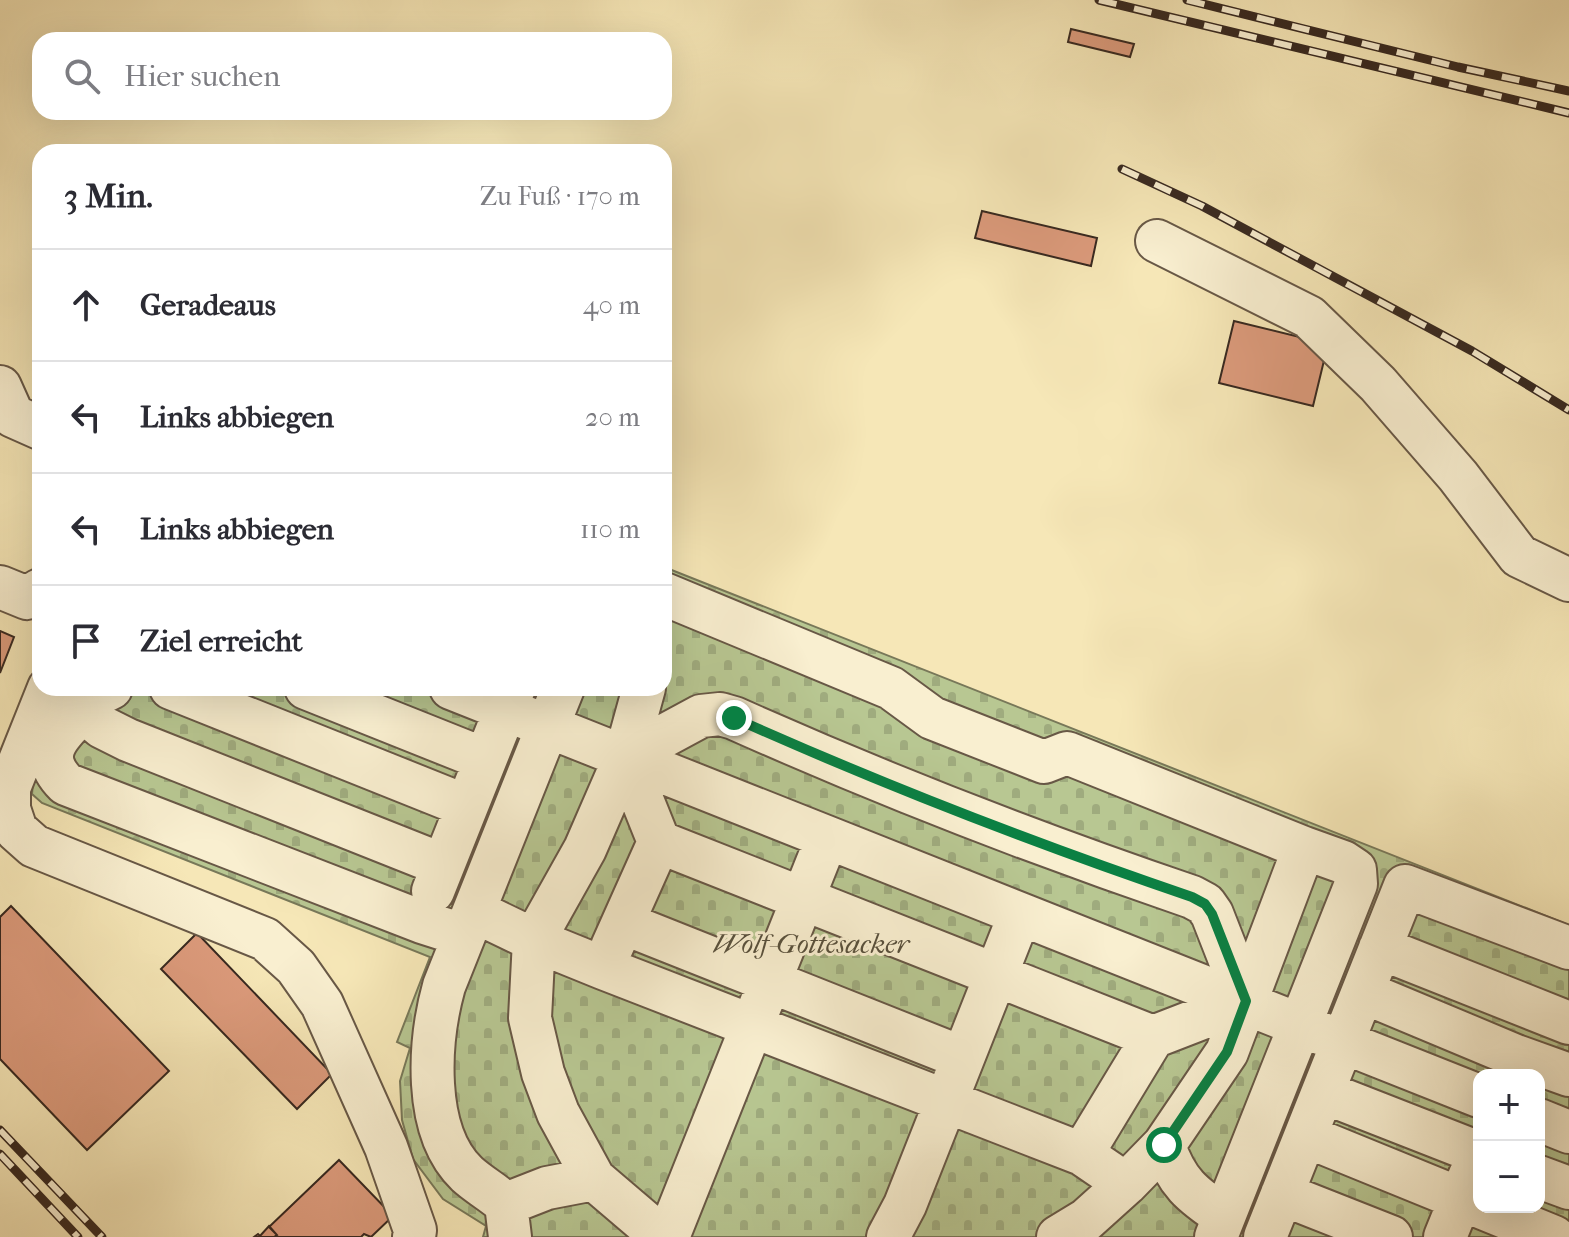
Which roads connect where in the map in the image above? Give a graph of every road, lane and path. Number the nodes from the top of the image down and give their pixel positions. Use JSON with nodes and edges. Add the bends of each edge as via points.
{"nodes":[{"id":1,"x":1157,"y":241,"type":"dead end"},
{"id":2,"x":0,"y":387,"type":"edge"},
{"id":3,"x":32,"y":424,"type":"edge"},
{"id":4,"x":1569,"y":580,"type":"edge"},
{"id":5,"x":0,"y":587,"type":"edge"},
{"id":6,"x":32,"y":595,"type":"edge"},
{"id":7,"x":672,"y":607,"type":"edge"},
{"id":8,"x":81,"y":696,"type":"edge"},
{"id":9,"x":191,"y":696,"type":"edge"},
{"id":10,"x":295,"y":696,"type":"edge"},
{"id":11,"x":326,"y":696,"type":"edge"},
{"id":12,"x":560,"y":696,"type":"edge"},
{"id":13,"x":642,"y":696,"type":"edge"},
{"id":14,"x":509,"y":699,"type":"edge"},
{"id":15,"x":547,"y":726,"type":"junction"},
{"id":16,"x":282,"y":732,"type":"junction"},
{"id":17,"x":625,"y":757,"type":"junction"},
{"id":18,"x":484,"y":759,"type":"junction"},
{"id":19,"x":259,"y":792,"type":"junction"},
{"id":20,"x":466,"y":806,"type":"junction"},
{"id":21,"x":827,"y":838,"type":"junction"},
{"id":22,"x":659,"y":842,"type":"junction"},
{"id":23,"x":1304,"y":848,"type":"junction"},
{"id":24,"x":236,"y":849,"type":"junction"},
{"id":25,"x":443,"y":865,"type":"junction"},
{"id":26,"x":802,"y":898,"type":"junction"},
{"id":27,"x":1020,"y":914,"type":"junction"},
{"id":28,"x":470,"y":921,"type":"junction"},
{"id":29,"x":422,"y":922,"type":"junction"},
{"id":30,"x":623,"y":923,"type":"junction"},
{"id":31,"x":534,"y":940,"type":"junction"},
{"id":32,"x":1565,"y":947,"type":"edge"},
{"id":33,"x":1380,"y":948,"type":"junction"},
{"id":34,"x":603,"y":968,"type":"junction"},
{"id":35,"x":995,"y":977,"type":"junction"},
{"id":36,"x":770,"y":981,"type":"junction"},
{"id":37,"x":1363,"y":992,"type":"junction"},
{"id":38,"x":1246,"y":1001,"type":"junction"},
{"id":39,"x":1552,"y":1016,"type":"edge"},
{"id":40,"x":1300,"y":1024,"type":"junction"},
{"id":41,"x":752,"y":1027,"type":"junction"},
{"id":42,"x":1153,"y":1037,"type":"junction"},
{"id":43,"x":1344,"y":1040,"type":"junction"},
{"id":44,"x":963,"y":1058,"type":"junction"},
{"id":45,"x":1513,"y":1066,"type":"edge"},
{"id":46,"x":1569,"y":1075,"type":"edge"},
{"id":47,"x":1323,"y":1092,"type":"junction"},
{"id":48,"x":1473,"y":1094,"type":"edge"},
{"id":49,"x":945,"y":1103,"type":"junction"},
{"id":50,"x":1545,"y":1122,"type":"edge"},
{"id":51,"x":1569,"y":1132,"type":"edge"},
{"id":52,"x":1306,"y":1136,"type":"junction"},
{"id":53,"x":1164,"y":1145,"type":"junction"},
{"id":54,"x":1473,"y":1150,"type":"edge"},
{"id":55,"x":1082,"y":1154,"type":"junction"},
{"id":56,"x":1473,"y":1167,"type":"edge"},
{"id":57,"x":594,"y":1179,"type":"junction"},
{"id":58,"x":1545,"y":1179,"type":"edge"},
{"id":59,"x":1126,"y":1184,"type":"junction"},
{"id":60,"x":1569,"y":1188,"type":"edge"},
{"id":61,"x":1282,"y":1194,"type":"junction"},
{"id":62,"x":1452,"y":1218,"type":"edge"},
{"id":63,"x":508,"y":1221,"type":"edge"},
{"id":64,"x":1219,"y":1232,"type":"edge"},
{"id":65,"x":414,"y":1237,"type":"edge"},
{"id":66,"x":665,"y":1237,"type":"edge"},
{"id":67,"x":888,"y":1237,"type":"edge"},
{"id":68,"x":1058,"y":1237,"type":"edge"},
{"id":69,"x":1265,"y":1237,"type":"edge"},
{"id":70,"x":1391,"y":1237,"type":"edge"},
{"id":71,"x":1554,"y":1237,"type":"edge"}],
"edges":[{"from":1,"to":4,"type":"lane","via":[[1309,317],[1398,407],[1519,556]]},
{"from":2,"to":3,"type":"lane","via":[[13,416]]},
{"from":5,"to":6,"type":"lane","via":[[27,598]]},
{"from":7,"to":23,"type":"lane","via":[[891,688],[932,718],[1030,757],[1044,762],[1067,753]]},
{"from":8,"to":19,"type":"lane","via":[[102,727]]},
{"from":8,"to":24,"type":"lane","via":[[54,744],[53,766],[66,784]]},
{"from":8,"to":65,"type":"lane","via":[[9,788],[16,830],[34,846],[265,939],[296,967],[322,1004],[386,1147]]},
{"from":9,"to":16,"type":"lane"},
{"from":10,"to":16,"type":"lane"},
{"from":11,"to":18,"type":"lane"},
{"from":12,"to":15,"type":"lane"},
{"from":13,"to":17,"type":"lane"},
{"from":14,"to":15,"type":"lane"},
{"from":14,"to":18,"type":"lane"},
{"from":15,"to":17,"type":"lane"},
{"from":15,"to":28,"type":"lane"},
{"from":16,"to":19,"type":"lane"},
{"from":16,"to":20,"type":"lane"},
{"from":17,"to":21,"type":"lane"},
{"from":17,"to":22,"type":"lane"},
{"from":17,"to":31,"type":"lane","via":[[585,849]]},
{"from":17,"to":38,"type":"lane","via":[[701,716],[720,714],[973,819],[1192,897],[1212,914]]},
{"from":18,"to":20,"type":"lane"},
{"from":19,"to":24,"type":"lane"},
{"from":19,"to":25,"type":"lane"},
{"from":20,"to":25,"type":"lane"},
{"from":21,"to":26,"type":"lane"},
{"from":21,"to":27,"type":"lane"},
{"from":22,"to":26,"type":"lane"},
{"from":22,"to":30,"type":"lane"},
{"from":23,"to":38,"type":"lane"},
{"from":23,"to":40,"type":"lane","via":[[1355,870],[1356,884]]},
{"from":24,"to":29,"type":"lane"},
{"from":25,"to":29,"type":"lane"},
{"from":26,"to":35,"type":"lane"},
{"from":26,"to":36,"type":"lane"},
{"from":27,"to":35,"type":"lane"},
{"from":27,"to":38,"type":"lane"},
{"from":28,"to":29,"type":"lane","via":[[447,930]]},
{"from":28,"to":31,"type":"lane"},
{"from":28,"to":63,"type":"lane","via":[[436,1015],[437,1117],[449,1150]]},
{"from":30,"to":34,"type":"lane"},
{"from":30,"to":36,"type":"lane"},
{"from":31,"to":34,"type":"lane"},
{"from":31,"to":57,"type":"lane","via":[[530,1018],[536,1046],[558,1113]]},
{"from":32,"to":33,"type":"lane","via":[[1405,886]]},
{"from":32,"to":39,"type":"lane"},
{"from":33,"to":37,"type":"lane"},
{"from":33,"to":39,"type":"lane"},
{"from":34,"to":41,"type":"lane"},
{"from":35,"to":42,"type":"lane"},
{"from":35,"to":44,"type":"lane"},
{"from":36,"to":41,"type":"lane"},
{"from":36,"to":44,"type":"lane"},
{"from":37,"to":43,"type":"lane"},
{"from":37,"to":45,"type":"lane"},
{"from":38,"to":40,"type":"lane"},
{"from":38,"to":42,"type":"lane"},
{"from":38,"to":53,"type":"lane","via":[[1227,1052]]},
{"from":39,"to":45,"type":"lane"},
{"from":40,"to":43,"type":"lane"},
{"from":40,"to":64,"type":"lane"},
{"from":41,"to":49,"type":"lane"},
{"from":41,"to":66,"type":"lane"},
{"from":42,"to":55,"type":"lane"},
{"from":43,"to":47,"type":"lane"},
{"from":43,"to":48,"type":"lane"},
{"from":44,"to":49,"type":"lane"},
{"from":45,"to":46,"type":"lane"},
{"from":47,"to":52,"type":"lane"},
{"from":47,"to":54,"type":"lane"},
{"from":49,"to":55,"type":"lane"},
{"from":49,"to":67,"type":"lane"},
{"from":50,"to":51,"type":"lane"},
{"from":52,"to":61,"type":"lane"},
{"from":52,"to":62,"type":"lane"},
{"from":53,"to":59,"type":"lane"},
{"from":53,"to":64,"type":"lane","via":[[1181,1183]]},
{"from":55,"to":59,"type":"lane"},
{"from":56,"to":62,"type":"lane"},
{"from":57,"to":63,"type":"lane","via":[[547,1188]]},
{"from":57,"to":66,"type":"lane"},
{"from":58,"to":60,"type":"lane"},
{"from":59,"to":68,"type":"lane"},
{"from":61,"to":69,"type":"lane"},
{"from":61,"to":70,"type":"lane"},
{"from":62,"to":71,"type":"lane"}]}
